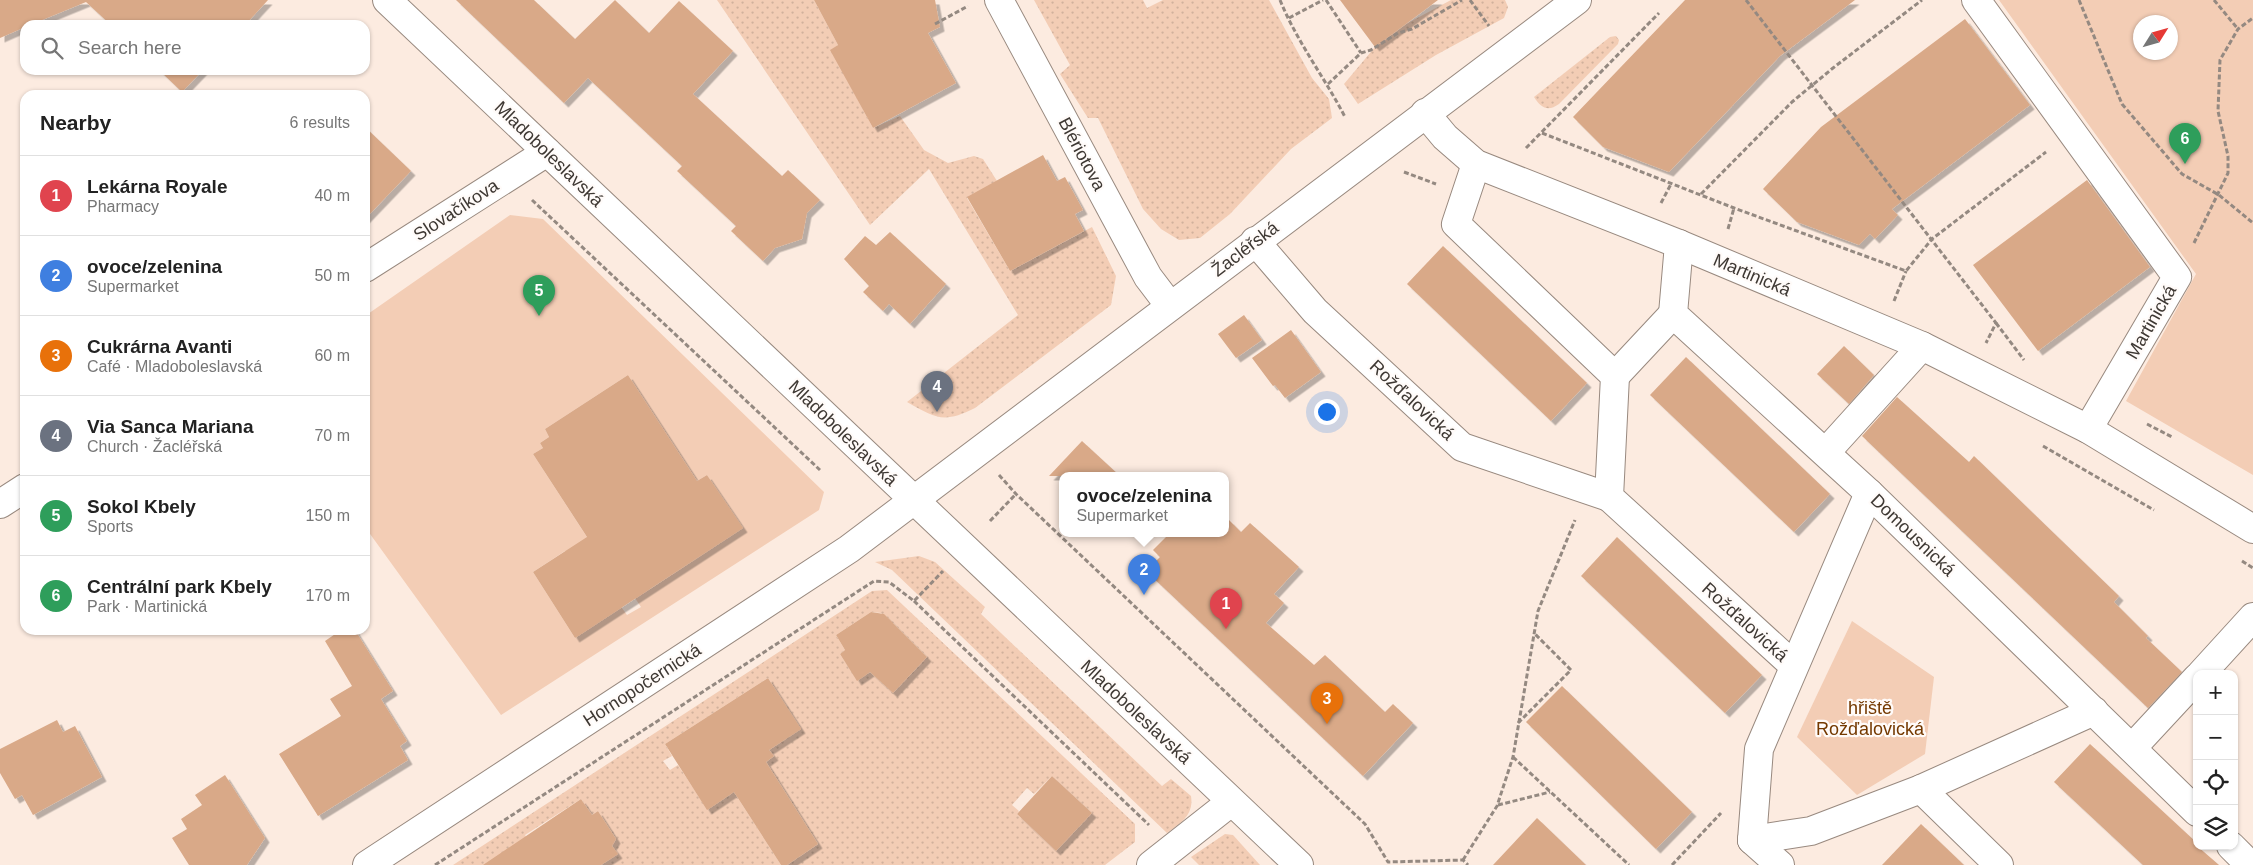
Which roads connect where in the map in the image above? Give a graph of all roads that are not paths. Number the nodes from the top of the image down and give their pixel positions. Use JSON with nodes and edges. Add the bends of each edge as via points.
{"nodes":[{"id":1,"x":388,"y":0,"type":"edge"},
{"id":2,"x":1577,"y":0,"type":"edge"},
{"id":3,"x":1976,"y":0,"type":"edge"},
{"id":4,"x":987,"y":1,"type":"edge"},
{"id":5,"x":1425,"y":113,"type":"junction"},
{"id":6,"x":547,"y":152,"type":"junction"},
{"id":7,"x":1476,"y":164,"type":"junction"},
{"id":8,"x":1255,"y":242,"type":"junction"},
{"id":9,"x":1679,"y":244,"type":"junction"},
{"id":10,"x":370,"y":265,"type":"edge"},
{"id":11,"x":1170,"y":306,"type":"junction"},
{"id":12,"x":1674,"y":314,"type":"junction"},
{"id":13,"x":1922,"y":346,"type":"junction"},
{"id":14,"x":1615,"y":376,"type":"junction"},
{"id":15,"x":2088,"y":429,"type":"junction"},
{"id":16,"x":1826,"y":452,"type":"junction"},
{"id":17,"x":20,"y":491,"type":"edge"},
{"id":18,"x":1598,"y":493,"type":"junction"},
{"id":19,"x":1869,"y":493,"type":"junction"},
{"id":20,"x":913,"y":500,"type":"junction"},
{"id":21,"x":0,"y":504,"type":"edge"},
{"id":22,"x":2253,"y":529,"type":"edge"},
{"id":23,"x":2253,"y":617,"type":"edge"},
{"id":24,"x":1793,"y":666,"type":"junction"},
{"id":25,"x":2205,"y":670,"type":"edge"},
{"id":26,"x":2193,"y":682,"type":"edge"},
{"id":27,"x":2094,"y":711,"type":"junction"},
{"id":28,"x":2132,"y":748,"type":"junction"},
{"id":29,"x":1921,"y":789,"type":"junction"},
{"id":30,"x":1231,"y":802,"type":"junction"},
{"id":31,"x":2193,"y":808,"type":"edge"},
{"id":32,"x":1752,"y":840,"type":"junction"},
{"id":33,"x":2235,"y":850,"type":"edge"},
{"id":34,"x":367,"y":865,"type":"edge"},
{"id":35,"x":1151,"y":865,"type":"edge"},
{"id":36,"x":1299,"y":865,"type":"edge"},
{"id":37,"x":1780,"y":865,"type":"edge"},
{"id":38,"x":1999,"y":865,"type":"edge"},
{"id":39,"x":2250,"y":865,"type":"edge"}],
"edges":[{"from":1,"to":6,"type":"street","name":"Mladoboleslavská"},
{"from":2,"to":5,"type":"street","name":"Žacléřská"},
{"from":3,"to":15,"type":"street","name":"Martinická","via":[[2176,277]]},
{"from":4,"to":11,"type":"street","name":"Blériotova","via":[[1148,277]]},
{"from":5,"to":7,"type":"street","name":"Martinická","via":[[1445,137]]},
{"from":5,"to":8,"type":"street","name":"Žacléřská"},
{"from":6,"to":10,"type":"street","name":"Slovačíkova"},
{"from":6,"to":20,"type":"street","name":"Mladoboleslavská"},
{"from":7,"to":9,"type":"street","name":"Martinická"},
{"from":7,"to":14,"type":"street","via":[[1456,224]]},
{"from":8,"to":11,"type":"street","name":"Žacléřská"},
{"from":8,"to":18,"type":"street","name":"Rožďalovická","via":[[1315,311],[1462,447]]},
{"from":9,"to":12,"type":"street"},
{"from":9,"to":13,"type":"street","name":"Martinická"},
{"from":11,"to":20,"type":"street","name":"Žacléřská"},
{"from":12,"to":14,"type":"street"},
{"from":12,"to":16,"type":"street","name":"Domousnická"},
{"from":13,"to":15,"type":"street","name":"Martinická"},
{"from":13,"to":16,"type":"street"},
{"from":14,"to":18,"type":"street"},
{"from":15,"to":22,"type":"street","name":"Martinická"},
{"from":16,"to":19,"type":"street","name":"Domousnická"},
{"from":17,"to":21,"type":"street"},
{"from":18,"to":24,"type":"street","name":"Rožďalovická"},
{"from":19,"to":24,"type":"street"},
{"from":19,"to":27,"type":"street","name":"Domousnická"},
{"from":20,"to":30,"type":"street","name":"Mladoboleslavská"},
{"from":20,"to":34,"type":"street","name":"Hornopočernická","via":[[849,548]]},
{"from":23,"to":25,"type":"street"},
{"from":24,"to":32,"type":"street","via":[[1759,749]]},
{"from":26,"to":28,"type":"street"},
{"from":27,"to":28,"type":"street","name":"Domousnická"},
{"from":27,"to":29,"type":"street"},
{"from":28,"to":31,"type":"street","name":"Domousnická"},
{"from":29,"to":32,"type":"street","via":[[1811,831]]},
{"from":29,"to":38,"type":"street"},
{"from":30,"to":35,"type":"street"},
{"from":30,"to":36,"type":"street","name":"Mladoboleslavská"},
{"from":32,"to":37,"type":"street"},
{"from":33,"to":39,"type":"street"}]}
